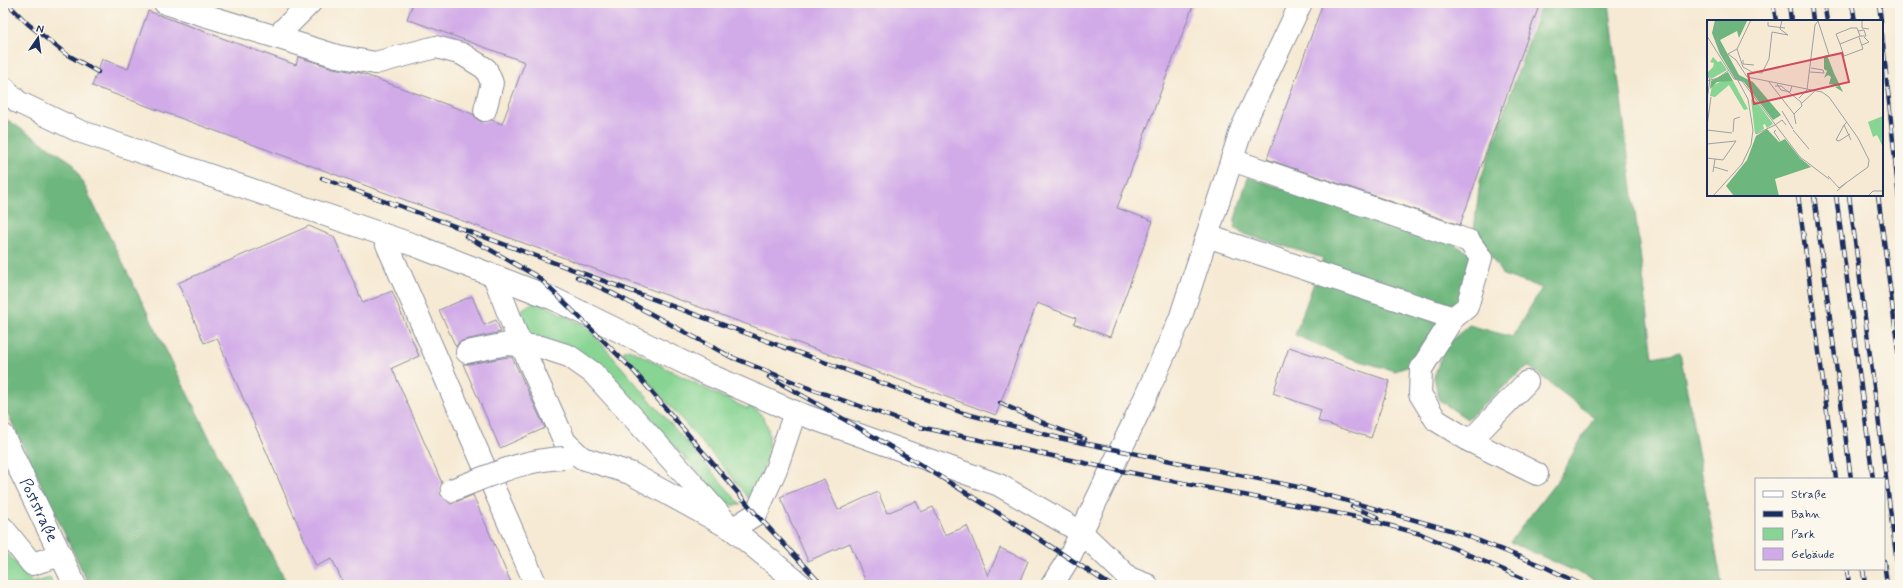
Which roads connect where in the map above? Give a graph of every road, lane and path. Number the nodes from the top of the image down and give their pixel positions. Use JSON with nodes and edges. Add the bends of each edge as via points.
{"nodes":[{"id":1,"x":164,"y":3,"type":"edge"},
{"id":2,"x":310,"y":3,"type":"edge"},
{"id":3,"x":1301,"y":3,"type":"edge"},
{"id":4,"x":276,"y":37,"type":"junction"},
{"id":5,"x":3,"y":87,"type":"edge"},
{"id":6,"x":485,"y":110,"type":"dead end"},
{"id":7,"x":1232,"y":160,"type":"junction"},
{"id":8,"x":383,"y":235,"type":"junction"},
{"id":9,"x":1207,"y":236,"type":"junction"},
{"id":10,"x":494,"y":276,"type":"junction"},
{"id":11,"x":1453,"y":318,"type":"junction"},
{"id":12,"x":467,"y":352,"type":"dead end"},
{"id":13,"x":1527,"y":382,"type":"dead end"},
{"id":14,"x":795,"y":412,"type":"junction"},
{"id":15,"x":3,"y":435,"type":"edge"},
{"id":16,"x":1470,"y":441,"type":"junction"},
{"id":17,"x":573,"y":458,"type":"junction"},
{"id":18,"x":1537,"y":474,"type":"dead end"},
{"id":19,"x":452,"y":490,"type":"dead end"},
{"id":20,"x":3,"y":528,"type":"edge"},
{"id":21,"x":732,"y":529,"type":"junction"},
{"id":22,"x":1081,"y":532,"type":"junction"},
{"id":23,"x":61,"y":555,"type":"junction"},
{"id":24,"x":75,"y":585,"type":"edge"},
{"id":25,"x":536,"y":585,"type":"edge"},
{"id":26,"x":801,"y":585,"type":"edge"},
{"id":27,"x":1052,"y":585,"type":"edge"},
{"id":28,"x":1147,"y":585,"type":"edge"}],
"edges":[{"from":1,"to":4,"type":"street"},
{"from":2,"to":4,"type":"street"},
{"from":3,"to":7,"type":"street","via":[[1242,128]]},
{"from":4,"to":6,"type":"street","via":[[337,56],[375,63],[436,47],[462,54],[486,69],[492,83]]},
{"from":5,"to":8,"type":"street","via":[[18,102],[79,131]]},
{"from":7,"to":9,"type":"street"},
{"from":7,"to":11,"type":"street","via":[[1469,241],[1481,258],[1466,308]]},
{"from":8,"to":10,"type":"street"},
{"from":8,"to":25,"type":"street"},
{"from":9,"to":11,"type":"street"},
{"from":9,"to":22,"type":"street","via":[[1180,319]]},
{"from":10,"to":14,"type":"street","via":[[554,299],[705,373]]},
{"from":10,"to":17,"type":"street","via":[[516,333]]},
{"from":11,"to":16,"type":"street","via":[[1420,369],[1420,394],[1436,420]]},
{"from":12,"to":21,"type":"street","via":[[507,344],[541,348],[568,356],[594,373]]},
{"from":13,"to":16,"type":"street"},
{"from":14,"to":21,"type":"street","via":[[776,469],[756,514]]},
{"from":14,"to":22,"type":"street","via":[[999,485]]},
{"from":15,"to":23,"type":"street","name":"Poststraße"},
{"from":16,"to":18,"type":"street"},
{"from":17,"to":19,"type":"street","bridge":true,"via":[[543,459],[509,468]]},
{"from":17,"to":21,"type":"street","via":[[630,473]]},
{"from":20,"to":23,"type":"street","via":[[32,564]]},
{"from":21,"to":26,"type":"street"},
{"from":22,"to":27,"type":"street","via":[[1070,558]]},
{"from":22,"to":28,"type":"street","via":[[1129,578]]},
{"from":23,"to":24,"type":"street","name":"Poststraße"}]}
